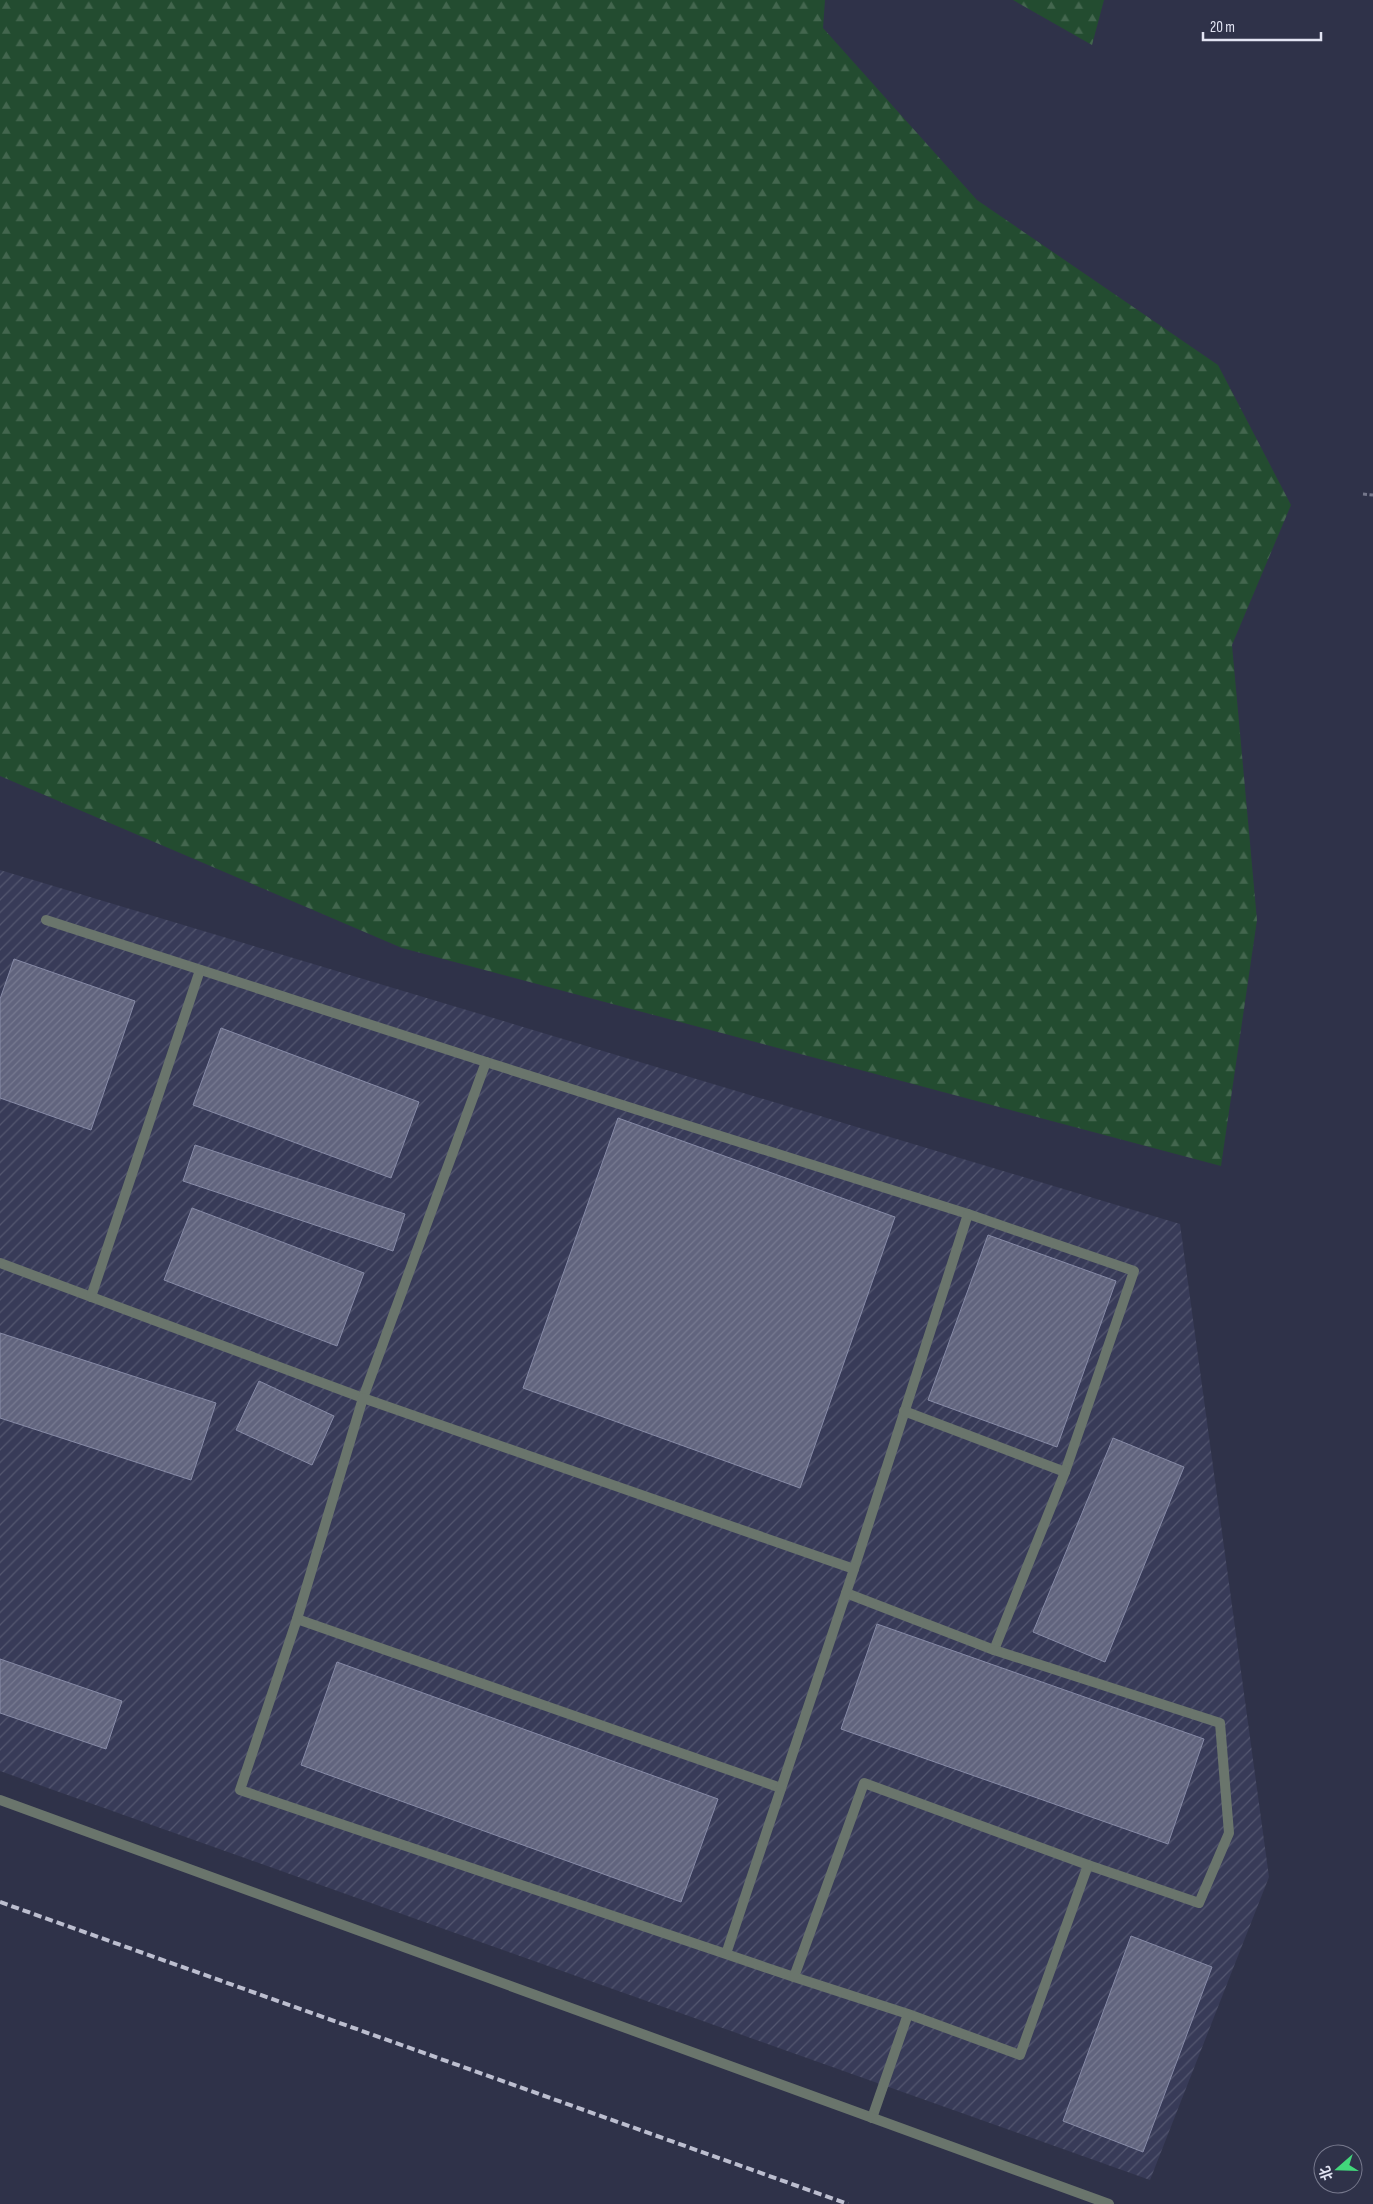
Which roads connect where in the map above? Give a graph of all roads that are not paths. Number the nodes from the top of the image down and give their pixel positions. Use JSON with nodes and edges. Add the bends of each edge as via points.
{"nodes":[{"id":1,"x":46,"y":920,"type":"dead end"},
{"id":2,"x":200,"y":970,"type":"junction"},
{"id":3,"x":486,"y":1062,"type":"junction"},
{"id":4,"x":968,"y":1214,"type":"junction"},
{"id":5,"x":0,"y":1263,"type":"edge"},
{"id":6,"x":91,"y":1297,"type":"junction"},
{"id":7,"x":363,"y":1398,"type":"junction"},
{"id":8,"x":904,"y":1411,"type":"junction"},
{"id":9,"x":1065,"y":1472,"type":"junction"},
{"id":10,"x":854,"y":1569,"type":"junction"},
{"id":11,"x":846,"y":1593,"type":"junction"},
{"id":12,"x":297,"y":1619,"type":"junction"},
{"id":13,"x":994,"y":1650,"type":"junction"},
{"id":14,"x":781,"y":1788,"type":"junction"},
{"id":15,"x":0,"y":1800,"type":"edge"},
{"id":16,"x":1088,"y":1865,"type":"junction"},
{"id":17,"x":726,"y":1954,"type":"junction"},
{"id":18,"x":794,"y":1978,"type":"junction"},
{"id":19,"x":908,"y":2014,"type":"junction"},
{"id":20,"x":872,"y":2118,"type":"junction"},
{"id":21,"x":1108,"y":2204,"type":"edge"}],
"edges":[{"from":1,"to":2,"type":"street"},
{"from":2,"to":3,"type":"street"},
{"from":2,"to":6,"type":"street"},
{"from":3,"to":4,"type":"street"},
{"from":3,"to":7,"type":"street"},
{"from":4,"to":8,"type":"street"},
{"from":4,"to":9,"type":"street","via":[[1134,1271]]},
{"from":5,"to":6,"type":"street"},
{"from":6,"to":7,"type":"street"},
{"from":7,"to":10,"type":"street"},
{"from":7,"to":12,"type":"street"},
{"from":8,"to":9,"type":"street"},
{"from":8,"to":10,"type":"street"},
{"from":9,"to":13,"type":"street"},
{"from":10,"to":11,"type":"street"},
{"from":11,"to":13,"type":"street"},
{"from":11,"to":14,"type":"street"},
{"from":12,"to":14,"type":"street"},
{"from":12,"to":17,"type":"street","via":[[240,1790]]},
{"from":13,"to":16,"type":"street","via":[[1220,1723],[1230,1833],[1200,1903]]},
{"from":14,"to":17,"type":"street"},
{"from":15,"to":20,"type":"street"},
{"from":16,"to":18,"type":"street","via":[[864,1783]]},
{"from":16,"to":19,"type":"street","via":[[1020,2055]]},
{"from":17,"to":18,"type":"street"},
{"from":18,"to":19,"type":"street"},
{"from":19,"to":20,"type":"street"},
{"from":20,"to":21,"type":"street"}]}
